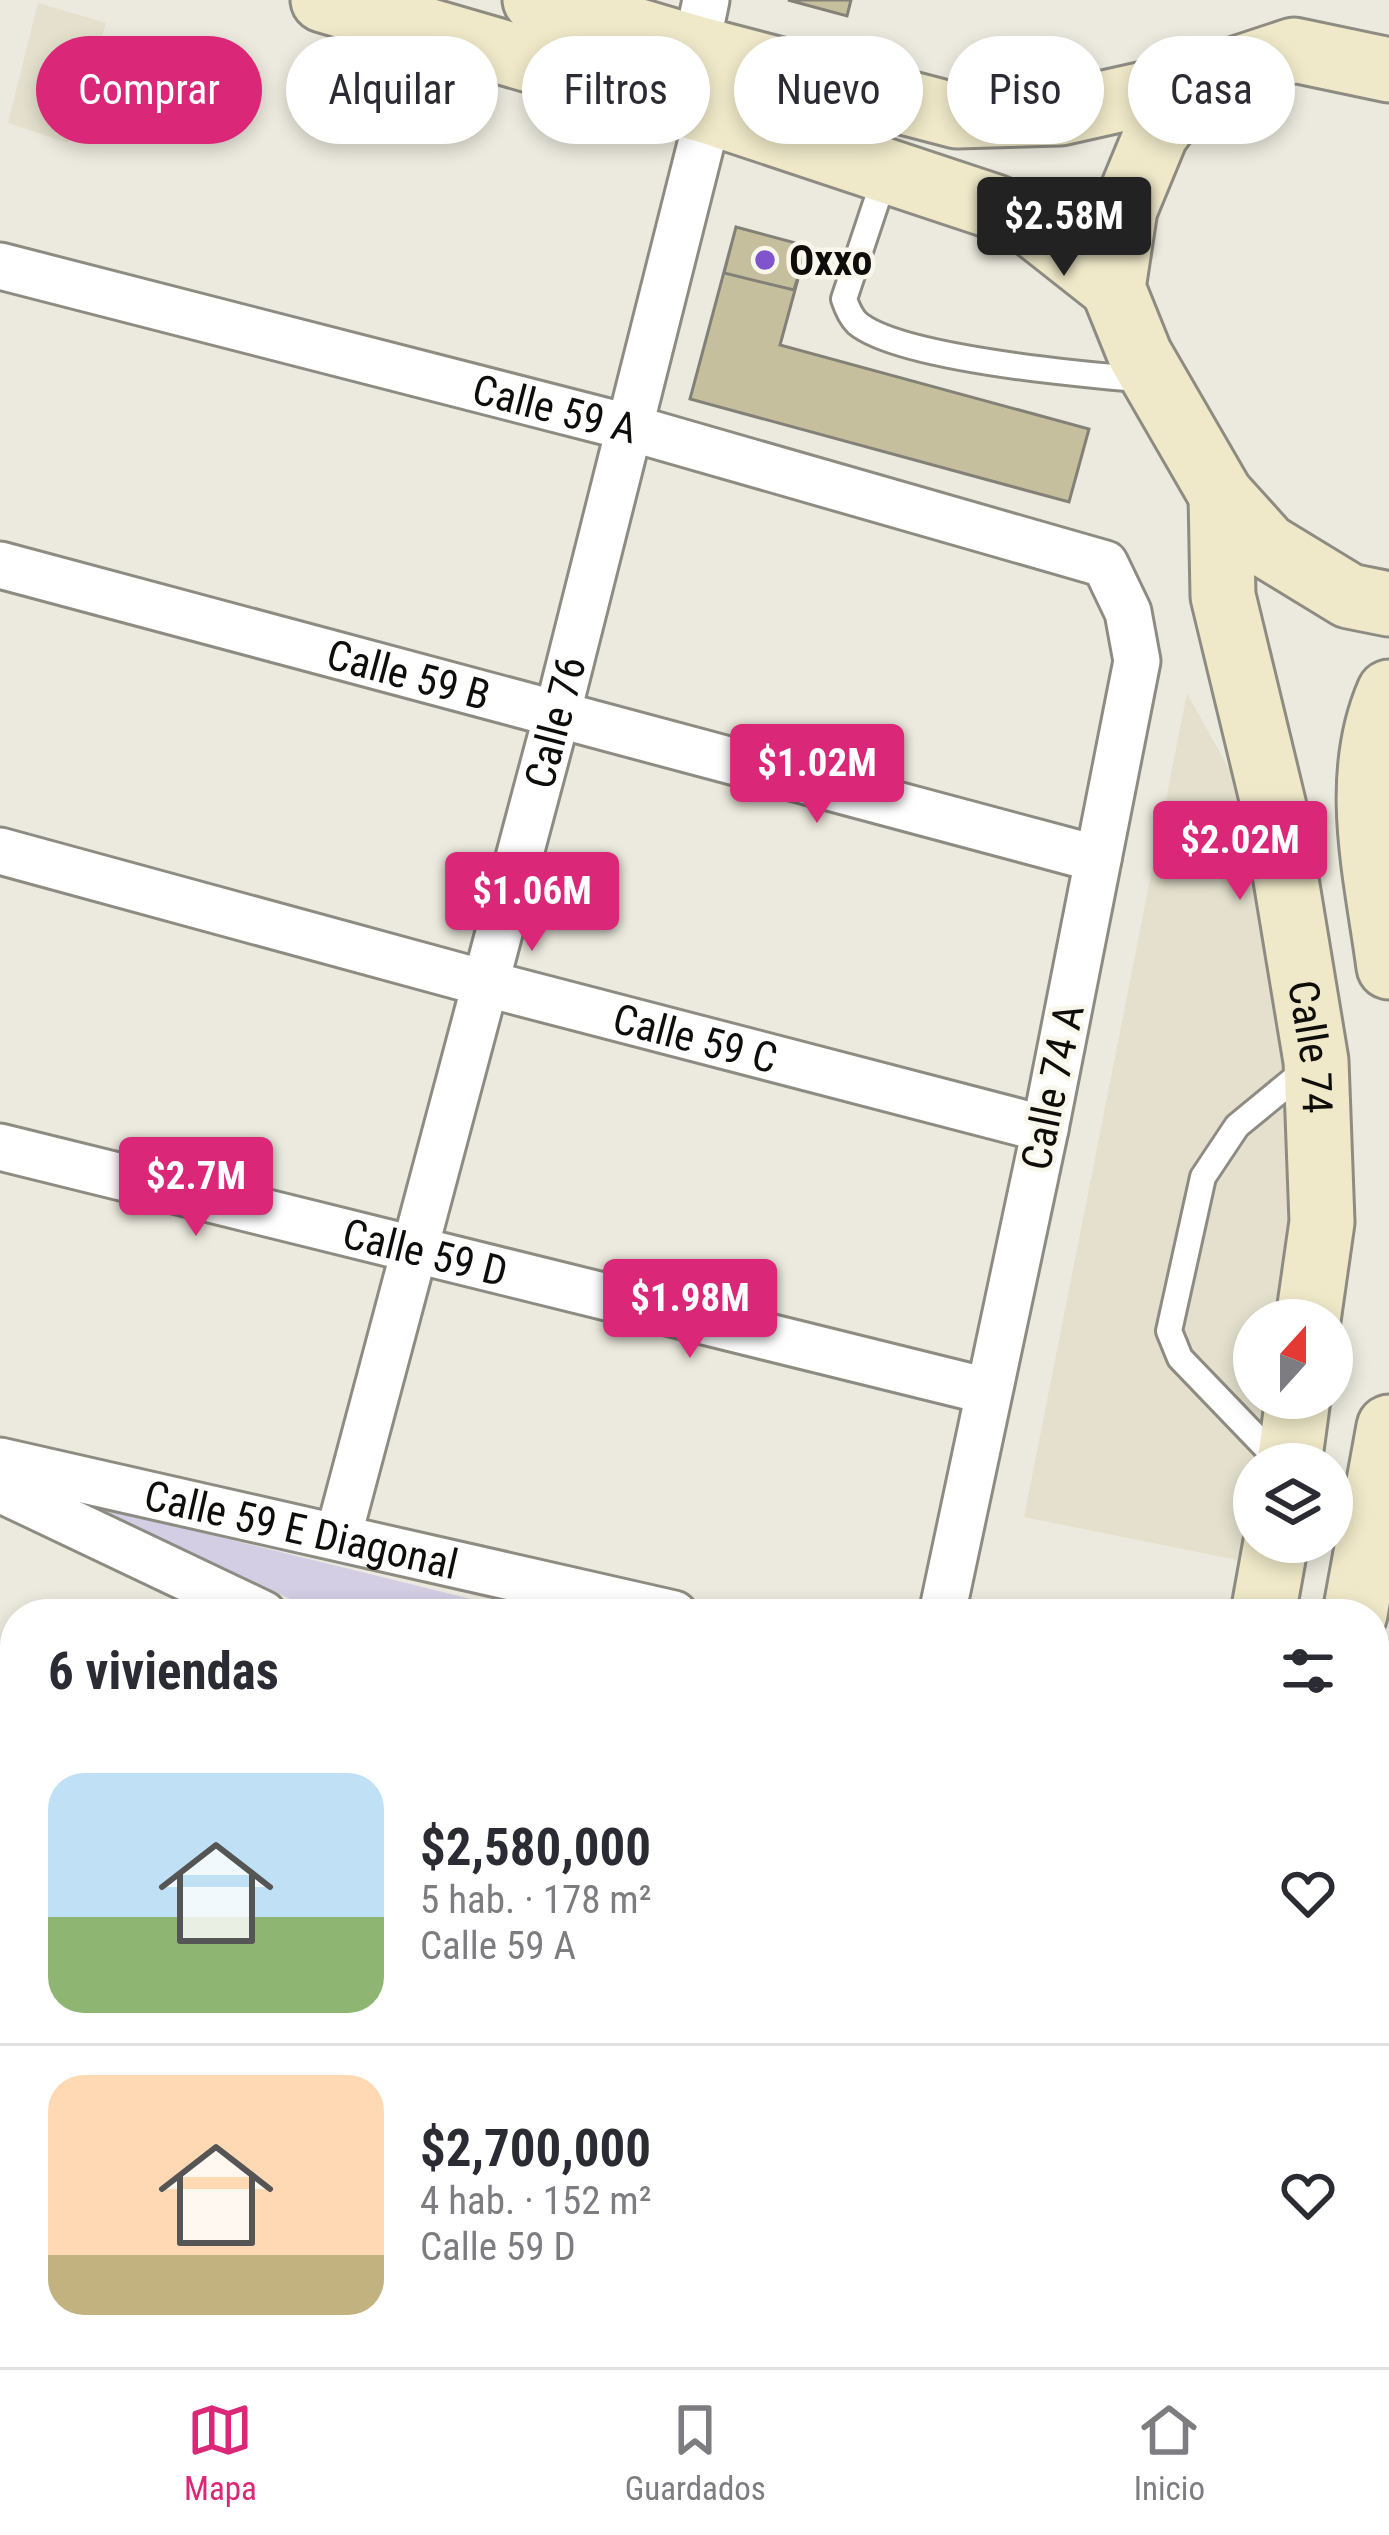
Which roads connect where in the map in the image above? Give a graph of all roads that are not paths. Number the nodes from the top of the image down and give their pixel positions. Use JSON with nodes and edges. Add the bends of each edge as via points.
{"nodes":[{"id":1,"x":323,"y":0,"type":"edge"},
{"id":2,"x":535,"y":0,"type":"edge"},
{"id":3,"x":701,"y":24,"type":"edge"},
{"id":4,"x":1295,"y":50,"type":"edge"},
{"id":5,"x":522,"y":58,"type":"edge"},
{"id":6,"x":1387,"y":68,"type":"edge"},
{"id":7,"x":710,"y":112,"type":"edge"},
{"id":8,"x":947,"y":112,"type":"edge"},
{"id":9,"x":947,"y":130,"type":"edge"},
{"id":10,"x":701,"y":144,"type":"edge"},
{"id":11,"x":1152,"y":144,"type":"edge"},
{"id":12,"x":909,"y":181,"type":"junction"},
{"id":13,"x":0,"y":266,"type":"edge"},
{"id":14,"x":1113,"y":288,"type":"junction"},
{"id":15,"x":1155,"y":381,"type":"junction"},
{"id":16,"x":631,"y":428,"type":"junction"},
{"id":17,"x":1221,"y":495,"type":"junction"},
{"id":18,"x":1105,"y":564,"type":"joint"},
{"id":19,"x":0,"y":566,"type":"edge"},
{"id":20,"x":1389,"y":604,"type":"edge"},
{"id":21,"x":1389,"y":692,"type":"edge"},
{"id":22,"x":557,"y":715,"type":"junction"},
{"id":23,"x":1274,"y":807,"type":"junction"},
{"id":24,"x":1375,"y":823,"type":"edge"},
{"id":25,"x":0,"y":851,"type":"edge"},
{"id":26,"x":1098,"y":859,"type":"junction"},
{"id":27,"x":1389,"y":967,"type":"edge"},
{"id":28,"x":484,"y":983,"type":"junction"},
{"id":29,"x":1316,"y":1061,"type":"junction"},
{"id":30,"x":1045,"y":1129,"type":"junction"},
{"id":31,"x":0,"y":1148,"type":"edge"},
{"id":32,"x":412,"y":1252,"type":"junction"},
{"id":33,"x":1311,"y":1299,"type":"edge"},
{"id":34,"x":987,"y":1391,"type":"junction"},
{"id":35,"x":1389,"y":1427,"type":"edge"},
{"id":36,"x":1265,"y":1443,"type":"edge"},
{"id":37,"x":0,"y":1461,"type":"edge"},
{"id":38,"x":0,"y":1489,"type":"edge"},
{"id":39,"x":338,"y":1538,"type":"junction"},
{"id":40,"x":1272,"y":1563,"type":"edge"},
{"id":41,"x":231,"y":1599,"type":"edge"},
{"id":42,"x":608,"y":1599,"type":"edge"},
{"id":43,"x":945,"y":1599,"type":"edge"},
{"id":44,"x":1266,"y":1599,"type":"edge"},
{"id":45,"x":1358,"y":1599,"type":"edge"}],
"edges":[{"from":1,"to":5,"type":"main road"},
{"from":2,"to":3,"type":"main road"},
{"from":3,"to":8,"type":"main road"},
{"from":4,"to":6,"type":"main road"},
{"from":7,"to":12,"type":"main road"},
{"from":9,"to":12,"type":"main road"},
{"from":10,"to":16,"type":"street","name":"Calle 76"},
{"from":11,"to":14,"type":"main road","via":[[1125,209]]},
{"from":12,"to":14,"type":"main road","via":[[1032,224]]},
{"from":12,"to":15,"type":"lane","via":[[844,299],[854,321],[890,340],[997,364]]},
{"from":13,"to":16,"type":"street","name":"Calle 59 A"},
{"from":14,"to":15,"type":"main road"},
{"from":15,"to":17,"type":"main road"},
{"from":16,"to":18,"type":"street","name":"Calle 59 A"},
{"from":16,"to":22,"type":"street","name":"Calle 76"},
{"from":17,"to":20,"type":"main road","via":[[1267,546],[1348,596]]},
{"from":17,"to":23,"type":"main road","name":"Calle 74","via":[[1223,596]]},
{"from":18,"to":26,"type":"street","name":"Calle 74 A","via":[[1137,661]]},
{"from":19,"to":22,"type":"street","name":"Calle 59 B"},
{"from":21,"to":24,"type":"main road","via":[[1379,714]]},
{"from":22,"to":26,"type":"street","name":"Calle 59 B"},
{"from":22,"to":28,"type":"street","name":"Calle 76"},
{"from":23,"to":24,"type":"main road","via":[[1334,796]]},
{"from":23,"to":29,"type":"main road","name":"Calle 74"},
{"from":24,"to":27,"type":"main road"},
{"from":25,"to":28,"type":"street","name":"Calle 59 C"},
{"from":26,"to":30,"type":"street","name":"Calle 74 A"},
{"from":28,"to":30,"type":"street","name":"Calle 59 C"},
{"from":28,"to":32,"type":"street","name":"Calle 76"},
{"from":29,"to":33,"type":"main road","name":"Calle 74","via":[[1322,1222]]},
{"from":29,"to":36,"type":"lane","via":[[1237,1126],[1203,1177],[1168,1331],[1180,1358]]},
{"from":30,"to":34,"type":"street","name":"Calle 74 A"},
{"from":31,"to":32,"type":"street","name":"Calle 59 D"},
{"from":32,"to":34,"type":"street","name":"Calle 59 D"},
{"from":32,"to":39,"type":"street","name":"Calle 76"},
{"from":34,"to":43,"type":"street","name":"Calle 74 A"},
{"from":35,"to":45,"type":"main road"},
{"from":37,"to":39,"type":"street","name":"Calle 59 E Diagonal"},
{"from":38,"to":41,"type":"street"},
{"from":39,"to":42,"type":"street","name":"Calle 59 E Diagonal"},
{"from":40,"to":44,"type":"main road"}]}
